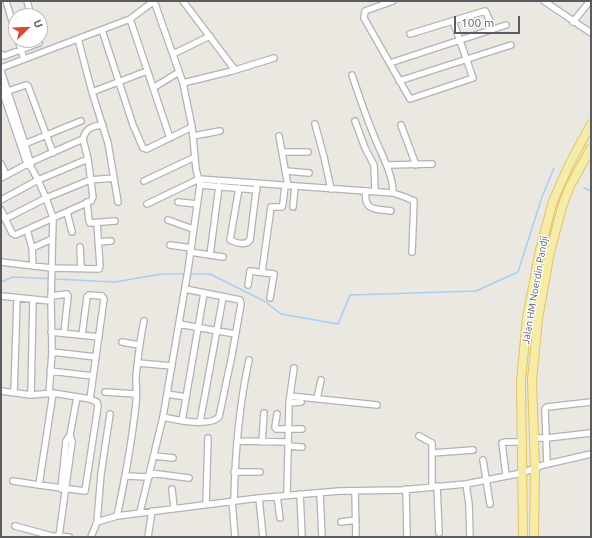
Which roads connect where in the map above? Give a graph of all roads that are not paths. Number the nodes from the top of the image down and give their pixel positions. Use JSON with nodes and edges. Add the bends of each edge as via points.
{"nodes":[{"id":1,"x":154,"y":1,"type":"edge"},
{"id":2,"x":183,"y":1,"type":"edge"},
{"id":3,"x":393,"y":1,"type":"edge"},
{"id":4,"x":544,"y":1,"type":"edge"},
{"id":5,"x":588,"y":2,"type":"edge"},
{"id":6,"x":130,"y":19,"type":"junction"},
{"id":7,"x":453,"y":21,"type":"junction"},
{"id":8,"x":573,"y":22,"type":"junction"},
{"id":9,"x":506,"y":25,"type":"dead end"},
{"id":10,"x":493,"y":29,"type":"junction"},
{"id":11,"x":102,"y":30,"type":"junction"},
{"id":12,"x":591,"y":33,"type":"edge"},
{"id":13,"x":410,"y":34,"type":"dead end"},
{"id":14,"x":210,"y":36,"type":"junction"},
{"id":15,"x":78,"y":40,"type":"junction"},
{"id":16,"x":459,"y":40,"type":"junction"},
{"id":17,"x":511,"y":45,"type":"dead end"},
{"id":18,"x":26,"y":48,"type":"edge"},
{"id":19,"x":41,"y":48,"type":"edge"},
{"id":20,"x":21,"y":50,"type":"junction"},
{"id":21,"x":42,"y":52,"type":"junction"},
{"id":22,"x":1,"y":54,"type":"edge"},
{"id":23,"x":173,"y":54,"type":"junction"},
{"id":24,"x":274,"y":58,"type":"dead end"},
{"id":25,"x":24,"y":59,"type":"junction"},
{"id":26,"x":466,"y":59,"type":"junction"},
{"id":27,"x":390,"y":63,"type":"junction"},
{"id":28,"x":1,"y":68,"type":"edge"},
{"id":29,"x":235,"y":70,"type":"junction"},
{"id":30,"x":1,"y":71,"type":"edge"},
{"id":31,"x":147,"y":71,"type":"junction"},
{"id":32,"x":179,"y":72,"type":"junction"},
{"id":33,"x":352,"y":75,"type":"dead end"},
{"id":34,"x":399,"y":81,"type":"junction"},
{"id":35,"x":119,"y":82,"type":"junction"},
{"id":36,"x":183,"y":83,"type":"junction"},
{"id":37,"x":153,"y":88,"type":"junction"},
{"id":38,"x":3,"y":91,"type":"edge"},
{"id":39,"x":92,"y":92,"type":"junction"},
{"id":40,"x":81,"y":121,"type":"dead end"},
{"id":41,"x":355,"y":121,"type":"dead end"},
{"id":42,"x":315,"y":124,"type":"dead end"},
{"id":43,"x":591,"y":124,"type":"edge"},
{"id":44,"x":103,"y":125,"type":"junction"},
{"id":45,"x":401,"y":125,"type":"dead end"},
{"id":46,"x":192,"y":127,"type":"junction"},
{"id":47,"x":220,"y":131,"type":"dead end"},
{"id":48,"x":47,"y":135,"type":"junction"},
{"id":49,"x":193,"y":136,"type":"junction"},
{"id":50,"x":279,"y":136,"type":"dead end"},
{"id":51,"x":170,"y":138,"type":"junction"},
{"id":52,"x":83,"y":139,"type":"junction"},
{"id":53,"x":23,"y":145,"type":"junction"},
{"id":54,"x":591,"y":148,"type":"edge"},
{"id":55,"x":282,"y":152,"type":"junction"},
{"id":56,"x":308,"y":152,"type":"dead end"},
{"id":57,"x":53,"y":153,"type":"junction"},
{"id":58,"x":195,"y":157,"type":"junction"},
{"id":59,"x":88,"y":159,"type":"junction"},
{"id":60,"x":1,"y":164,"type":"edge"},
{"id":61,"x":432,"y":164,"type":"dead end"},
{"id":62,"x":30,"y":165,"type":"junction"},
{"id":63,"x":387,"y":165,"type":"junction"},
{"id":64,"x":416,"y":165,"type":"junction"},
{"id":65,"x":286,"y":172,"type":"junction"},
{"id":66,"x":309,"y":173,"type":"dead end"},
{"id":67,"x":3,"y":177,"type":"edge"},
{"id":68,"x":114,"y":178,"type":"junction"},
{"id":69,"x":38,"y":180,"type":"junction"},
{"id":70,"x":90,"y":180,"type":"junction"},
{"id":71,"x":144,"y":181,"type":"dead end"},
{"id":72,"x":199,"y":182,"type":"junction"},
{"id":73,"x":219,"y":186,"type":"junction"},
{"id":74,"x":286,"y":186,"type":"junction"},
{"id":75,"x":295,"y":186,"type":"junction"},
{"id":76,"x":257,"y":187,"type":"junction"},
{"id":77,"x":239,"y":188,"type":"junction"},
{"id":78,"x":331,"y":189,"type":"junction"},
{"id":79,"x":366,"y":191,"type":"junction"},
{"id":80,"x":375,"y":191,"type":"junction"},
{"id":81,"x":393,"y":194,"type":"junction"},
{"id":82,"x":46,"y":198,"type":"junction"},
{"id":83,"x":1,"y":200,"type":"edge"},
{"id":84,"x":87,"y":202,"type":"junction"},
{"id":85,"x":118,"y":202,"type":"dead end"},
{"id":86,"x":178,"y":202,"type":"dead end"},
{"id":87,"x":147,"y":204,"type":"dead end"},
{"id":88,"x":197,"y":204,"type":"junction"},
{"id":89,"x":292,"y":208,"type":"dead end"},
{"id":90,"x":1,"y":210,"type":"edge"},
{"id":91,"x":391,"y":211,"type":"dead end"},
{"id":92,"x":67,"y":212,"type":"junction"},
{"id":93,"x":53,"y":218,"type":"junction"},
{"id":94,"x":5,"y":219,"type":"junction"},
{"id":95,"x":168,"y":220,"type":"dead end"},
{"id":96,"x":115,"y":221,"type":"dead end"},
{"id":97,"x":97,"y":223,"type":"junction"},
{"id":98,"x":193,"y":229,"type":"junction"},
{"id":99,"x":27,"y":230,"type":"junction"},
{"id":100,"x":72,"y":232,"type":"dead end"},
{"id":101,"x":52,"y":239,"type":"junction"},
{"id":102,"x":111,"y":241,"type":"dead end"},
{"id":103,"x":98,"y":242,"type":"junction"},
{"id":104,"x":170,"y":245,"type":"dead end"},
{"id":105,"x":80,"y":247,"type":"dead end"},
{"id":106,"x":32,"y":248,"type":"junction"},
{"id":107,"x":190,"y":250,"type":"junction"},
{"id":108,"x":412,"y":252,"type":"dead end"},
{"id":109,"x":210,"y":255,"type":"junction"},
{"id":110,"x":223,"y":257,"type":"dead end"},
{"id":111,"x":1,"y":262,"type":"edge"},
{"id":112,"x":33,"y":266,"type":"junction"},
{"id":113,"x":81,"y":268,"type":"junction"},
{"id":114,"x":51,"y":269,"type":"junction"},
{"id":115,"x":262,"y":272,"type":"junction"},
{"id":116,"x":248,"y":285,"type":"dead end"},
{"id":117,"x":185,"y":289,"type":"junction"},
{"id":118,"x":204,"y":293,"type":"junction"},
{"id":119,"x":1,"y":296,"type":"edge"},
{"id":120,"x":51,"y":297,"type":"junction"},
{"id":121,"x":222,"y":297,"type":"junction"},
{"id":122,"x":17,"y":298,"type":"junction"},
{"id":123,"x":270,"y":298,"type":"dead end"},
{"id":124,"x":33,"y":300,"type":"junction"},
{"id":125,"x":144,"y":321,"type":"dead end"},
{"id":126,"x":179,"y":324,"type":"junction"},
{"id":127,"x":198,"y":327,"type":"junction"},
{"id":128,"x":217,"y":330,"type":"junction"},
{"id":129,"x":51,"y":332,"type":"junction"},
{"id":130,"x":64,"y":333,"type":"junction"},
{"id":131,"x":235,"y":334,"type":"junction"},
{"id":132,"x":82,"y":335,"type":"junction"},
{"id":133,"x":99,"y":337,"type":"junction"},
{"id":134,"x":122,"y":342,"type":"dead end"},
{"id":135,"x":139,"y":345,"type":"junction"},
{"id":136,"x":52,"y":352,"type":"junction"},
{"id":137,"x":96,"y":357,"type":"junction"},
{"id":138,"x":249,"y":360,"type":"dead end"},
{"id":139,"x":138,"y":363,"type":"junction"},
{"id":140,"x":172,"y":366,"type":"junction"},
{"id":141,"x":294,"y":368,"type":"dead end"},
{"id":142,"x":50,"y":371,"type":"junction"},
{"id":143,"x":93,"y":376,"type":"junction"},
{"id":144,"x":321,"y":380,"type":"dead end"},
{"id":145,"x":1,"y":391,"type":"edge"},
{"id":146,"x":105,"y":392,"type":"dead end"},
{"id":147,"x":14,"y":393,"type":"junction"},
{"id":148,"x":51,"y":394,"type":"junction"},
{"id":149,"x":136,"y":394,"type":"junction"},
{"id":150,"x":167,"y":394,"type":"junction"},
{"id":151,"x":32,"y":395,"type":"junction"},
{"id":152,"x":186,"y":396,"type":"junction"},
{"id":153,"x":290,"y":396,"type":"junction"},
{"id":154,"x":77,"y":397,"type":"junction"},
{"id":155,"x":90,"y":399,"type":"junction"},
{"id":156,"x":317,"y":399,"type":"junction"},
{"id":157,"x":301,"y":402,"type":"dead end"},
{"id":158,"x":591,"y":402,"type":"edge"},
{"id":159,"x":289,"y":403,"type":"junction"},
{"id":160,"x":377,"y":405,"type":"dead end"},
{"id":161,"x":264,"y":413,"type":"dead end"},
{"id":162,"x":110,"y":414,"type":"dead end"},
{"id":163,"x":276,"y":414,"type":"dead end"},
{"id":164,"x":163,"y":417,"type":"junction"},
{"id":165,"x":182,"y":421,"type":"junction"},
{"id":166,"x":200,"y":422,"type":"junction"},
{"id":167,"x":302,"y":429,"type":"dead end"},
{"id":168,"x":288,"y":430,"type":"junction"},
{"id":169,"x":591,"y":433,"type":"edge"},
{"id":170,"x":419,"y":436,"type":"dead end"},
{"id":171,"x":208,"y":438,"type":"dead end"},
{"id":172,"x":534,"y":438,"type":"junction"},
{"id":173,"x":547,"y":438,"type":"junction"},
{"id":174,"x":237,"y":441,"type":"junction"},
{"id":175,"x":262,"y":442,"type":"junction"},
{"id":176,"x":522,"y":442,"type":"junction"},
{"id":177,"x":288,"y":444,"type":"junction"},
{"id":178,"x":302,"y":447,"type":"dead end"},
{"id":179,"x":472,"y":450,"type":"dead end"},
{"id":180,"x":432,"y":453,"type":"junction"},
{"id":181,"x":591,"y":454,"type":"edge"},
{"id":182,"x":154,"y":456,"type":"junction"},
{"id":183,"x":173,"y":458,"type":"dead end"},
{"id":184,"x":483,"y":460,"type":"dead end"},
{"id":185,"x":547,"y":464,"type":"junction"},
{"id":186,"x":535,"y":468,"type":"junction"},
{"id":187,"x":234,"y":472,"type":"junction"},
{"id":188,"x":260,"y":472,"type":"dead end"},
{"id":189,"x":522,"y":472,"type":"junction"},
{"id":190,"x":149,"y":475,"type":"junction"},
{"id":191,"x":506,"y":475,"type":"junction"},
{"id":192,"x":126,"y":476,"type":"junction"},
{"id":193,"x":189,"y":478,"type":"dead end"},
{"id":194,"x":486,"y":480,"type":"junction"},
{"id":195,"x":13,"y":481,"type":"dead end"},
{"id":196,"x":466,"y":484,"type":"junction"},
{"id":197,"x":39,"y":485,"type":"junction"},
{"id":198,"x":434,"y":486,"type":"junction"},
{"id":199,"x":63,"y":488,"type":"junction"},
{"id":200,"x":172,"y":489,"type":"dead end"},
{"id":201,"x":406,"y":489,"type":"junction"},
{"id":202,"x":355,"y":491,"type":"junction"},
{"id":203,"x":320,"y":493,"type":"junction"},
{"id":204,"x":300,"y":494,"type":"junction"},
{"id":205,"x":286,"y":495,"type":"junction"},
{"id":206,"x":277,"y":496,"type":"junction"},
{"id":207,"x":259,"y":498,"type":"junction"},
{"id":208,"x":233,"y":501,"type":"junction"},
{"id":209,"x":206,"y":504,"type":"junction"},
{"id":210,"x":490,"y":504,"type":"dead end"},
{"id":211,"x":174,"y":508,"type":"junction"},
{"id":212,"x":152,"y":511,"type":"junction"},
{"id":213,"x":140,"y":512,"type":"junction"},
{"id":214,"x":117,"y":516,"type":"junction"},
{"id":215,"x":280,"y":518,"type":"dead end"},
{"id":216,"x":356,"y":520,"type":"junction"},
{"id":217,"x":97,"y":522,"type":"junction"},
{"id":218,"x":341,"y":522,"type":"dead end"},
{"id":219,"x":15,"y":526,"type":"dead end"},
{"id":220,"x":439,"y":533,"type":"dead end"},
{"id":221,"x":52,"y":536,"type":"edge"},
{"id":222,"x":59,"y":536,"type":"edge"},
{"id":223,"x":69,"y":537,"type":"edge"},
{"id":224,"x":91,"y":537,"type":"edge"},
{"id":225,"x":148,"y":537,"type":"edge"},
{"id":226,"x":235,"y":537,"type":"edge"},
{"id":227,"x":263,"y":537,"type":"edge"},
{"id":228,"x":302,"y":537,"type":"edge"},
{"id":229,"x":322,"y":537,"type":"edge"},
{"id":230,"x":356,"y":537,"type":"edge"},
{"id":231,"x":407,"y":537,"type":"edge"},
{"id":232,"x":470,"y":537,"type":"edge"},
{"id":233,"x":522,"y":537,"type":"edge"},
{"id":234,"x":534,"y":537,"type":"edge"}],
"edges":[{"from":1,"to":6,"type":"street"},
{"from":1,"to":23,"type":"street"},
{"from":2,"to":14,"type":"street"},
{"from":3,"to":27,"type":"street","via":[[365,11],[364,14]]},
{"from":4,"to":8,"type":"street"},
{"from":5,"to":8,"type":"street"},
{"from":6,"to":11,"type":"street"},
{"from":6,"to":31,"type":"street"},
{"from":7,"to":10,"type":"street","via":[[485,11]]},
{"from":7,"to":13,"type":"street"},
{"from":7,"to":16,"type":"street"},
{"from":8,"to":12,"type":"street"},
{"from":9,"to":10,"type":"street"},
{"from":10,"to":16,"type":"street"},
{"from":11,"to":15,"type":"street"},
{"from":11,"to":35,"type":"street"},
{"from":14,"to":23,"type":"street"},
{"from":14,"to":29,"type":"street"},
{"from":15,"to":21,"type":"street"},
{"from":15,"to":39,"type":"street"},
{"from":16,"to":26,"type":"street"},
{"from":16,"to":27,"type":"street"},
{"from":17,"to":26,"type":"street"},
{"from":18,"to":20,"type":"street"},
{"from":19,"to":21,"type":"street"},
{"from":20,"to":22,"type":"street","via":[[4,56]]},
{"from":20,"to":25,"type":"street"},
{"from":21,"to":25,"type":"street"},
{"from":23,"to":32,"type":"street"},
{"from":24,"to":29,"type":"street"},
{"from":25,"to":28,"type":"street"},
{"from":26,"to":34,"type":"street"},
{"from":26,"to":34,"type":"street","via":[[473,78],[410,99]]},
{"from":27,"to":34,"type":"street"},
{"from":29,"to":36,"type":"street"},
{"from":30,"to":38,"type":"street"},
{"from":31,"to":35,"type":"street"},
{"from":31,"to":37,"type":"street"},
{"from":32,"to":36,"type":"street"},
{"from":32,"to":37,"type":"street"},
{"from":33,"to":63,"type":"street"},
{"from":35,"to":39,"type":"street"},
{"from":35,"to":51,"type":"street","via":[[143,148],[147,149]]},
{"from":36,"to":46,"type":"street"},
{"from":37,"to":51,"type":"street"},
{"from":38,"to":48,"type":"street","via":[[28,86]]},
{"from":38,"to":53,"type":"street"},
{"from":39,"to":44,"type":"street"},
{"from":40,"to":48,"type":"street"},
{"from":41,"to":80,"type":"street","via":[[374,165]]},
{"from":42,"to":78,"type":"street"},
{"from":43,"to":176,"type":"main road","name":"Jalan HM Noerdin Pandji","via":[[553,201],[540,250],[527,318],[521,381]]},
{"from":44,"to":52,"type":"street","via":[[90,127]]},
{"from":44,"to":68,"type":"street"},
{"from":45,"to":64,"type":"street"},
{"from":46,"to":49,"type":"street"},
{"from":46,"to":51,"type":"street"},
{"from":47,"to":49,"type":"street"},
{"from":48,"to":53,"type":"street"},
{"from":48,"to":57,"type":"street"},
{"from":49,"to":58,"type":"street"},
{"from":50,"to":55,"type":"street"},
{"from":52,"to":57,"type":"street"},
{"from":52,"to":59,"type":"street"},
{"from":53,"to":62,"type":"street"},
{"from":54,"to":172,"type":"main road","name":"Jalan HM Noerdin Pandji","via":[[570,186],[550,252],[538,319],[532,380]]},
{"from":55,"to":56,"type":"street"},
{"from":55,"to":65,"type":"street"},
{"from":57,"to":62,"type":"street"},
{"from":58,"to":71,"type":"street"},
{"from":58,"to":72,"type":"street"},
{"from":59,"to":69,"type":"street"},
{"from":59,"to":70,"type":"street"},
{"from":60,"to":67,"type":"street"},
{"from":61,"to":64,"type":"street"},
{"from":62,"to":67,"type":"street"},
{"from":62,"to":69,"type":"street"},
{"from":63,"to":64,"type":"street"},
{"from":63,"to":81,"type":"street"},
{"from":65,"to":66,"type":"street"},
{"from":65,"to":74,"type":"street"},
{"from":68,"to":70,"type":"street"},
{"from":68,"to":85,"type":"street"},
{"from":69,"to":82,"type":"street"},
{"from":69,"to":83,"type":"street"},
{"from":70,"to":82,"type":"street"},
{"from":70,"to":84,"type":"street","via":[[93,197]]},
{"from":72,"to":73,"type":"street"},
{"from":72,"to":76,"type":"street"},
{"from":72,"to":87,"type":"street"},
{"from":72,"to":88,"type":"street"},
{"from":73,"to":77,"type":"street"},
{"from":73,"to":109,"type":"street"},
{"from":74,"to":75,"type":"street"},
{"from":74,"to":76,"type":"street"},
{"from":74,"to":115,"type":"street","via":[[282,207],[271,207]]},
{"from":75,"to":78,"type":"street"},
{"from":75,"to":89,"type":"street"},
{"from":76,"to":77,"type":"street"},
{"from":76,"to":77,"type":"street","via":[[250,240],[242,243],[230,240]]},
{"from":78,"to":79,"type":"street"},
{"from":79,"to":80,"type":"street"},
{"from":79,"to":91,"type":"street","via":[[365,200],[368,206]]},
{"from":80,"to":81,"type":"street"},
{"from":81,"to":108,"type":"street","via":[[414,201]]},
{"from":82,"to":93,"type":"street"},
{"from":82,"to":94,"type":"street"},
{"from":84,"to":92,"type":"street"},
{"from":84,"to":97,"type":"street","via":[[89,221]]},
{"from":86,"to":88,"type":"street"},
{"from":88,"to":98,"type":"street"},
{"from":90,"to":94,"type":"street"},
{"from":92,"to":93,"type":"street"},
{"from":92,"to":100,"type":"street"},
{"from":93,"to":99,"type":"street"},
{"from":93,"to":101,"type":"street"},
{"from":94,"to":99,"type":"street","via":[[13,234]]},
{"from":95,"to":98,"type":"street"},
{"from":96,"to":97,"type":"street"},
{"from":97,"to":103,"type":"street"},
{"from":98,"to":107,"type":"street"},
{"from":99,"to":106,"type":"street"},
{"from":101,"to":106,"type":"street"},
{"from":101,"to":114,"type":"street"},
{"from":102,"to":103,"type":"street"},
{"from":103,"to":113,"type":"street","via":[[100,268]]},
{"from":104,"to":107,"type":"street"},
{"from":105,"to":113,"type":"street"},
{"from":106,"to":112,"type":"street"},
{"from":107,"to":109,"type":"street"},
{"from":107,"to":117,"type":"street"},
{"from":109,"to":110,"type":"street"},
{"from":111,"to":112,"type":"street"},
{"from":112,"to":114,"type":"street"},
{"from":113,"to":114,"type":"street"},
{"from":114,"to":120,"type":"street"},
{"from":115,"to":116,"type":"street","via":[[250,271]]},
{"from":115,"to":123,"type":"street","via":[[274,274]]},
{"from":117,"to":118,"type":"street"},
{"from":117,"to":126,"type":"street"},
{"from":118,"to":121,"type":"street"},
{"from":118,"to":127,"type":"street"},
{"from":119,"to":122,"type":"street"},
{"from":120,"to":124,"type":"street"},
{"from":120,"to":129,"type":"street"},
{"from":120,"to":130,"type":"street","via":[[67,294],[68,296]]},
{"from":121,"to":128,"type":"street"},
{"from":121,"to":131,"type":"street","via":[[238,299],[240,302]]},
{"from":122,"to":124,"type":"street"},
{"from":122,"to":147,"type":"street"},
{"from":124,"to":151,"type":"street"},
{"from":125,"to":135,"type":"street"},
{"from":126,"to":127,"type":"street"},
{"from":126,"to":140,"type":"street"},
{"from":127,"to":128,"type":"street"},
{"from":127,"to":152,"type":"street"},
{"from":128,"to":131,"type":"street"},
{"from":128,"to":166,"type":"street"},
{"from":129,"to":130,"type":"street"},
{"from":129,"to":136,"type":"street"},
{"from":130,"to":132,"type":"street"},
{"from":131,"to":166,"type":"street","via":[[219,417],[214,421]]},
{"from":132,"to":133,"type":"street"},
{"from":132,"to":133,"type":"street","via":[[87,297],[102,296],[104,299]]},
{"from":133,"to":137,"type":"street"},
{"from":134,"to":135,"type":"street"},
{"from":135,"to":139,"type":"street"},
{"from":136,"to":137,"type":"street"},
{"from":136,"to":142,"type":"street"},
{"from":137,"to":143,"type":"street"},
{"from":138,"to":174,"type":"street"},
{"from":139,"to":140,"type":"street"},
{"from":139,"to":149,"type":"street"},
{"from":140,"to":150,"type":"street"},
{"from":141,"to":153,"type":"street"},
{"from":142,"to":143,"type":"street"},
{"from":142,"to":148,"type":"street"},
{"from":143,"to":155,"type":"street"},
{"from":144,"to":156,"type":"street"},
{"from":145,"to":147,"type":"street"},
{"from":146,"to":149,"type":"street"},
{"from":147,"to":151,"type":"street"},
{"from":148,"to":151,"type":"street"},
{"from":148,"to":154,"type":"street"},
{"from":148,"to":197,"type":"street"},
{"from":149,"to":192,"type":"street"},
{"from":150,"to":152,"type":"street"},
{"from":150,"to":164,"type":"street"},
{"from":152,"to":165,"type":"street"},
{"from":153,"to":156,"type":"street"},
{"from":153,"to":159,"type":"street"},
{"from":154,"to":155,"type":"street"},
{"from":154,"to":199,"type":"street"},
{"from":155,"to":199,"type":"street","via":[[97,402],[98,406],[85,491]]},
{"from":156,"to":160,"type":"street"},
{"from":157,"to":159,"type":"street"},
{"from":158,"to":173,"type":"street","via":[[546,408],[544,410]]},
{"from":159,"to":168,"type":"street"},
{"from":161,"to":175,"type":"street"},
{"from":162,"to":217,"type":"street"},
{"from":163,"to":168,"type":"street","via":[[276,428]]},
{"from":164,"to":165,"type":"street"},
{"from":164,"to":182,"type":"street"},
{"from":165,"to":166,"type":"street"},
{"from":167,"to":168,"type":"street"},
{"from":168,"to":177,"type":"street"},
{"from":169,"to":173,"type":"street"},
{"from":170,"to":180,"type":"street","via":[[432,443]]},
{"from":171,"to":209,"type":"street"},
{"from":172,"to":173,"type":"street"},
{"from":172,"to":186,"type":"main road","name":"Jalan HM Noerdin Pandji"},
{"from":173,"to":185,"type":"street"},
{"from":174,"to":175,"type":"street"},
{"from":174,"to":187,"type":"street"},
{"from":175,"to":177,"type":"street"},
{"from":176,"to":189,"type":"main road","name":"Jalan HM Noerdin Pandji"},
{"from":176,"to":191,"type":"street","via":[[502,443]]},
{"from":177,"to":178,"type":"street"},
{"from":177,"to":205,"type":"street"},
{"from":179,"to":180,"type":"street"},
{"from":180,"to":198,"type":"street"},
{"from":181,"to":185,"type":"street"},
{"from":182,"to":183,"type":"street"},
{"from":182,"to":190,"type":"street"},
{"from":184,"to":194,"type":"street"},
{"from":185,"to":186,"type":"street"},
{"from":186,"to":189,"type":"street"},
{"from":186,"to":234,"type":"main road","name":"Jalan HM Noerdin Pandji"},
{"from":187,"to":188,"type":"street"},
{"from":187,"to":208,"type":"street"},
{"from":189,"to":191,"type":"street"},
{"from":189,"to":233,"type":"main road","name":"Jalan HM Noerdin Pandji"},
{"from":190,"to":192,"type":"street"},
{"from":190,"to":193,"type":"street"},
{"from":190,"to":213,"type":"street"},
{"from":191,"to":194,"type":"street"},
{"from":192,"to":214,"type":"street"},
{"from":194,"to":196,"type":"street"},
{"from":194,"to":210,"type":"street"},
{"from":195,"to":197,"type":"street"},
{"from":196,"to":198,"type":"street"},
{"from":196,"to":232,"type":"street"},
{"from":197,"to":199,"type":"street"},
{"from":198,"to":201,"type":"street"},
{"from":198,"to":220,"type":"street"},
{"from":199,"to":222,"type":"street"},
{"from":200,"to":211,"type":"street"},
{"from":201,"to":202,"type":"street"},
{"from":201,"to":231,"type":"street"},
{"from":202,"to":203,"type":"street"},
{"from":202,"to":216,"type":"street"},
{"from":203,"to":204,"type":"street"},
{"from":203,"to":229,"type":"street"},
{"from":204,"to":205,"type":"street"},
{"from":204,"to":228,"type":"street"},
{"from":205,"to":206,"type":"street"},
{"from":206,"to":207,"type":"street"},
{"from":206,"to":215,"type":"street"},
{"from":207,"to":208,"type":"street"},
{"from":207,"to":227,"type":"street"},
{"from":208,"to":209,"type":"street"},
{"from":208,"to":226,"type":"street"},
{"from":209,"to":211,"type":"street"},
{"from":211,"to":212,"type":"street"},
{"from":212,"to":213,"type":"street"},
{"from":212,"to":225,"type":"street"},
{"from":213,"to":214,"type":"street"},
{"from":214,"to":217,"type":"street"},
{"from":216,"to":218,"type":"street"},
{"from":216,"to":230,"type":"street"},
{"from":217,"to":224,"type":"street"},
{"from":219,"to":221,"type":"street"},
{"from":221,"to":222,"type":"street"},
{"from":222,"to":223,"type":"street"}]}
